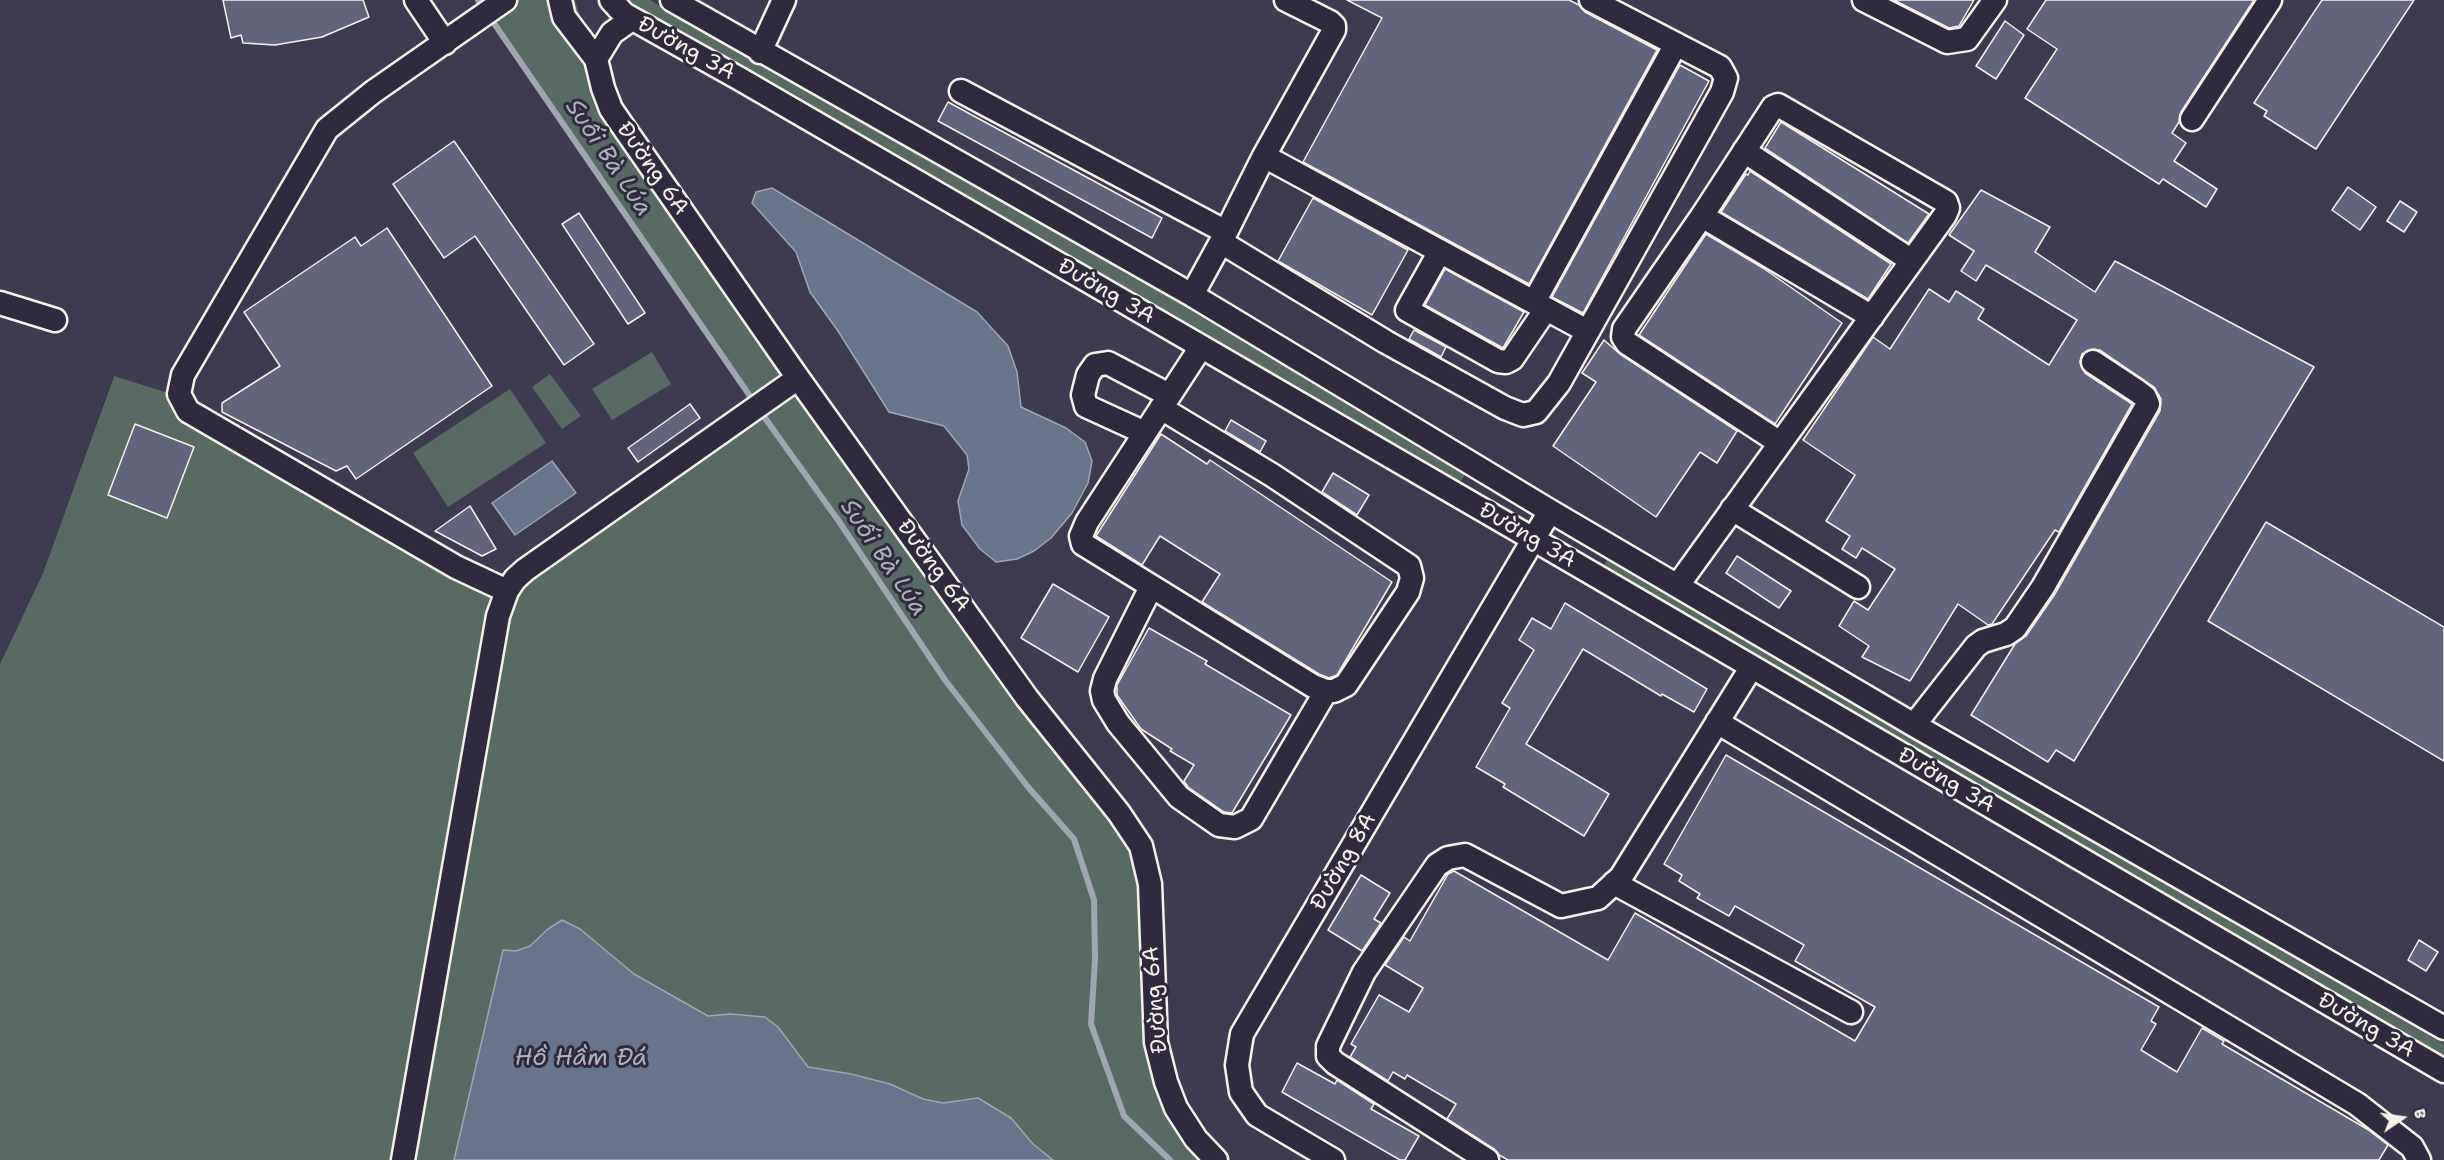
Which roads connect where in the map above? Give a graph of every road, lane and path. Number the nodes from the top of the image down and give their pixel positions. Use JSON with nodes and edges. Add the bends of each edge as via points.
{"nodes":[{"id":1,"x":416,"y":0,"type":"edge"},
{"id":2,"x":505,"y":0,"type":"edge"},
{"id":3,"x":560,"y":0,"type":"edge"},
{"id":4,"x":612,"y":0,"type":"edge"},
{"id":5,"x":672,"y":0,"type":"edge"},
{"id":6,"x":784,"y":0,"type":"edge"},
{"id":7,"x":1286,"y":0,"type":"edge"},
{"id":8,"x":1591,"y":0,"type":"edge"},
{"id":9,"x":1864,"y":0,"type":"edge"},
{"id":10,"x":1995,"y":0,"type":"edge"},
{"id":11,"x":2270,"y":0,"type":"edge"},
{"id":12,"x":1322,"y":8,"type":"edge"},
{"id":13,"x":633,"y":19,"type":"junction"},
{"id":14,"x":445,"y":43,"type":"junction"},
{"id":15,"x":1676,"y":44,"type":"junction"},
{"id":16,"x":760,"y":52,"type":"junction"},
{"id":17,"x":596,"y":59,"type":"junction"},
{"id":18,"x":961,"y":91,"type":"dead end"},
{"id":19,"x":2192,"y":120,"type":"dead end"},
{"id":20,"x":1744,"y":151,"type":"junction"},
{"id":21,"x":1264,"y":156,"type":"junction"},
{"id":22,"x":1702,"y":216,"type":"junction"},
{"id":23,"x":1224,"y":237,"type":"junction"},
{"id":24,"x":1440,"y":251,"type":"junction"},
{"id":25,"x":1912,"y":261,"type":"junction"},
{"id":26,"x":1191,"y":295,"type":"junction"},
{"id":27,"x":0,"y":303,"type":"edge"},
{"id":28,"x":1540,"y":305,"type":"junction"},
{"id":29,"x":1407,"y":310,"type":"junction"},
{"id":30,"x":1872,"y":317,"type":"junction"},
{"id":31,"x":55,"y":320,"type":"dead end"},
{"id":32,"x":1587,"y":331,"type":"junction"},
{"id":33,"x":1386,"y":342,"type":"junction"},
{"id":34,"x":1200,"y":347,"type":"junction"},
{"id":35,"x":2093,"y":362,"type":"dead end"},
{"id":36,"x":790,"y":384,"type":"junction"},
{"id":37,"x":1165,"y":401,"type":"junction"},
{"id":38,"x":1145,"y":433,"type":"junction"},
{"id":39,"x":1780,"y":442,"type":"junction"},
{"id":40,"x":1732,"y":509,"type":"junction"},
{"id":41,"x":1550,"y":511,"type":"junction"},
{"id":42,"x":1533,"y":539,"type":"junction"},
{"id":43,"x":1678,"y":585,"type":"junction"},
{"id":44,"x":1151,"y":587,"type":"junction"},
{"id":45,"x":1858,"y":587,"type":"dead end"},
{"id":46,"x":507,"y":591,"type":"junction"},
{"id":47,"x":1751,"y":668,"type":"junction"},
{"id":48,"x":1326,"y":692,"type":"junction"},
{"id":49,"x":1717,"y":722,"type":"junction"},
{"id":50,"x":1914,"y":725,"type":"junction"},
{"id":51,"x":1614,"y":883,"type":"junction"},
{"id":52,"x":1851,"y":1012,"type":"dead end"},
{"id":53,"x":2444,"y":1028,"type":"edge"},
{"id":54,"x":2444,"y":1071,"type":"edge"},
{"id":55,"x":403,"y":1160,"type":"edge"},
{"id":56,"x":1216,"y":1160,"type":"edge"},
{"id":57,"x":1333,"y":1160,"type":"edge"},
{"id":58,"x":1487,"y":1160,"type":"edge"},
{"id":59,"x":2420,"y":1160,"type":"edge"}],
"edges":[{"from":1,"to":14,"type":"street"},
{"from":2,"to":14,"type":"street"},
{"from":3,"to":17,"type":"street","name":"Đường 6A","via":[[564,17]]},
{"from":4,"to":13,"type":"street","name":"Đường 3A"},
{"from":5,"to":16,"type":"street","name":"Đường 3A"},
{"from":6,"to":16,"type":"street"},
{"from":7,"to":12,"type":"street"},
{"from":8,"to":15,"type":"street"},
{"from":9,"to":10,"type":"street","via":[[1947,42],[1967,39]]},
{"from":11,"to":19,"type":"street"},
{"from":12,"to":21,"type":"street","via":[[1334,30]]},
{"from":13,"to":17,"type":"street","via":[[612,33]]},
{"from":13,"to":34,"type":"street","name":"Đường 3A"},
{"from":14,"to":46,"type":"street","via":[[327,129],[183,375],[179,394],[188,411],[456,567]]},
{"from":15,"to":28,"type":"street"},
{"from":15,"to":32,"type":"street","via":[[1720,67],[1726,78],[1722,92]]},
{"from":16,"to":26,"type":"street","name":"Đường 3A"},
{"from":17,"to":36,"type":"street","name":"Đường 6A","via":[[611,109]]},
{"from":18,"to":23,"type":"street"},
{"from":20,"to":22,"type":"street"},
{"from":20,"to":25,"type":"street"},
{"from":20,"to":25,"type":"street","via":[[1773,107],[1782,106],[1946,202],[1945,215]]},
{"from":21,"to":23,"type":"street"},
{"from":21,"to":24,"type":"street"},
{"from":22,"to":30,"type":"street"},
{"from":22,"to":39,"type":"street","via":[[1624,329],[1623,337]]},
{"from":23,"to":26,"type":"street"},
{"from":23,"to":33,"type":"street"},
{"from":24,"to":28,"type":"street"},
{"from":24,"to":29,"type":"street"},
{"from":25,"to":30,"type":"street"},
{"from":26,"to":41,"type":"street","name":"Đường 3A"},
{"from":27,"to":31,"type":"street"},
{"from":28,"to":29,"type":"street","via":[[1512,359],[1506,362]]},
{"from":28,"to":32,"type":"street"},
{"from":29,"to":33,"type":"street"},
{"from":30,"to":39,"type":"street"},
{"from":32,"to":33,"type":"street","via":[[1559,383],[1536,412],[1523,415]]},
{"from":34,"to":37,"type":"street"},
{"from":34,"to":42,"type":"street","name":"Đường 3A"},
{"from":35,"to":50,"type":"street","via":[[2145,397],[2148,404],[2043,587],[2015,628],[1976,646]]},
{"from":36,"to":46,"type":"street","via":[[525,570]]},
{"from":36,"to":56,"type":"street","name":"Đường 6A","via":[[1141,846],[1149,884],[1156,1042],[1176,1108]]},
{"from":37,"to":38,"type":"street"},
{"from":37,"to":38,"type":"street","via":[[1108,363],[1095,365],[1088,375],[1083,395],[1086,406]]},
{"from":37,"to":48,"type":"street","via":[[1409,566],[1412,578],[1408,592],[1346,685]]},
{"from":38,"to":44,"type":"street","via":[[1081,536],[1083,544]]},
{"from":39,"to":40,"type":"street"},
{"from":40,"to":43,"type":"street"},
{"from":40,"to":45,"type":"street"},
{"from":41,"to":42,"type":"street","name":"Đường 8A"},
{"from":41,"to":43,"type":"street","name":"Đường 3A"},
{"from":42,"to":47,"type":"street","name":"Đường 3A"},
{"from":42,"to":57,"type":"street","name":"Đường 8A","via":[[1242,1034],[1237,1065],[1241,1092],[1257,1115]]},
{"from":43,"to":50,"type":"street","name":"Đường 3A"},
{"from":44,"to":48,"type":"street"},
{"from":44,"to":48,"type":"street","via":[[1105,679],[1104,700],[1179,797],[1219,825],[1235,827],[1251,819]]},
{"from":46,"to":55,"type":"street","via":[[496,627]]},
{"from":47,"to":49,"type":"street"},
{"from":47,"to":54,"type":"street","name":"Đường 3A"},
{"from":49,"to":51,"type":"street"},
{"from":49,"to":59,"type":"street","via":[[2357,1104],[2412,1147]]},
{"from":50,"to":53,"type":"street","name":"Đường 3A"},
{"from":51,"to":52,"type":"street"},
{"from":51,"to":58,"type":"street","via":[[1598,898],[1561,906],[1465,855],[1448,858],[1437,865],[1364,972],[1328,1046],[1328,1056],[1335,1063]]}]}
